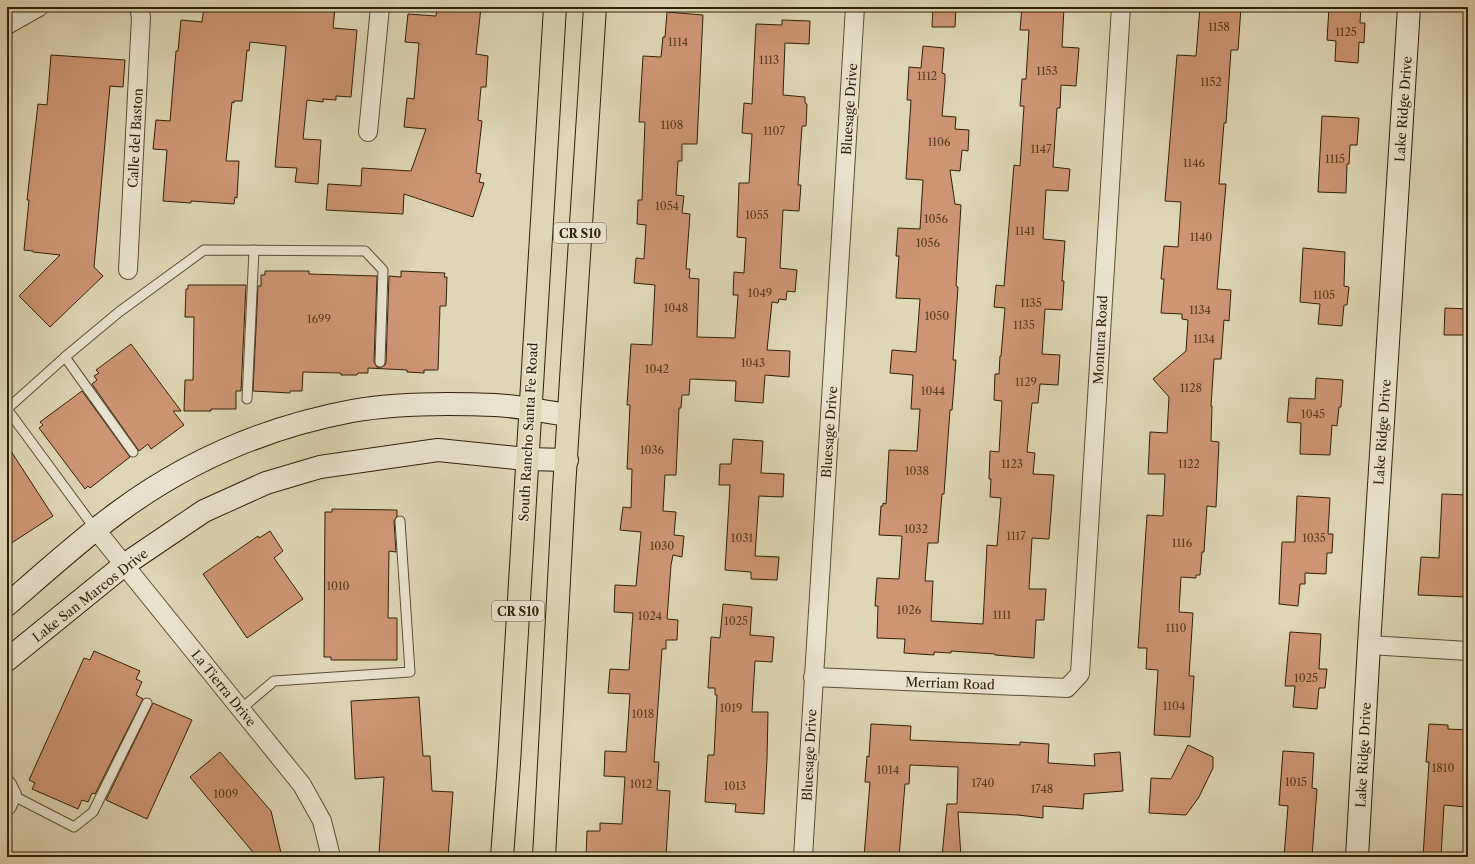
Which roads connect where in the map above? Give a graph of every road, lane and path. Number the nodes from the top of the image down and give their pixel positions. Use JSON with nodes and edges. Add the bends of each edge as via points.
{"nodes":[{"id":1,"x":39,"y":7,"type":"edge"},
{"id":2,"x":139,"y":7,"type":"edge"},
{"id":3,"x":380,"y":7,"type":"edge"},
{"id":4,"x":555,"y":7,"type":"edge"},
{"id":5,"x":595,"y":7,"type":"edge"},
{"id":6,"x":855,"y":7,"type":"edge"},
{"id":7,"x":1121,"y":7,"type":"edge"},
{"id":8,"x":1409,"y":7,"type":"edge"},
{"id":9,"x":7,"y":25,"type":"edge"},
{"id":10,"x":368,"y":132,"type":"dead end"},
{"id":11,"x":254,"y":250,"type":"junction"},
{"id":12,"x":128,"y":270,"type":"dead end"},
{"id":13,"x":65,"y":357,"type":"junction"},
{"id":14,"x":380,"y":362,"type":"dead end"},
{"id":15,"x":247,"y":399,"type":"dead end"},
{"id":16,"x":7,"y":409,"type":"edge"},
{"id":17,"x":530,"y":410,"type":"junction"},
{"id":18,"x":569,"y":415,"type":"junction"},
{"id":19,"x":134,"y":452,"type":"dead end"},
{"id":20,"x":526,"y":458,"type":"junction"},
{"id":21,"x":567,"y":460,"type":"junction"},
{"id":22,"x":400,"y":521,"type":"dead end"},
{"id":23,"x":96,"y":530,"type":"junction"},
{"id":24,"x":124,"y":565,"type":"junction"},
{"id":25,"x":7,"y":605,"type":"edge"},
{"id":26,"x":1369,"y":645,"type":"junction"},
{"id":27,"x":1468,"y":651,"type":"edge"},
{"id":28,"x":7,"y":660,"type":"edge"},
{"id":29,"x":1080,"y":674,"type":"joint"},
{"id":30,"x":813,"y":677,"type":"junction"},
{"id":31,"x":147,"y":703,"type":"dead end"},
{"id":32,"x":241,"y":709,"type":"junction"},
{"id":33,"x":9,"y":795,"type":"edge"},
{"id":34,"x":331,"y":857,"type":"edge"},
{"id":35,"x":502,"y":857,"type":"edge"},
{"id":36,"x":544,"y":857,"type":"edge"},
{"id":37,"x":803,"y":857,"type":"edge"},
{"id":38,"x":1357,"y":857,"type":"edge"}],
"edges":[{"from":1,"to":9,"type":"street"},
{"from":2,"to":12,"type":"street","name":"Calle del Baston","via":[[141,17]]},
{"from":3,"to":10,"type":"street"},
{"from":4,"to":17,"type":"main road","name":"South Rancho Santa Fe Road","number":"CR S10"},
{"from":5,"to":18,"type":"main road","number":"CR S10"},
{"from":6,"to":30,"type":"street","name":"Bluesage Drive"},
{"from":7,"to":29,"type":"street","name":"Montura Road"},
{"from":8,"to":26,"type":"street","name":"Lake Ridge Drive"},
{"from":11,"to":13,"type":"lane","via":[[204,250],[119,312]]},
{"from":11,"to":14,"type":"lane","via":[[365,250],[383,270]]},
{"from":11,"to":15,"type":"lane"},
{"from":13,"to":16,"type":"lane"},
{"from":13,"to":19,"type":"lane"},
{"from":16,"to":23,"type":"lane"},
{"from":17,"to":18,"type":"street"},
{"from":17,"to":20,"type":"main road","name":"South Rancho Santa Fe Road","number":"CR S10"},
{"from":17,"to":23,"type":"street","via":[[496,405],[391,407],[352,411],[282,429],[252,439],[178,474],[116,513]]},
{"from":18,"to":21,"type":"main road","number":"CR S10"},
{"from":20,"to":21,"type":"street","name":"Lake San Marcos Drive"},
{"from":20,"to":24,"type":"street","name":"Lake San Marcos Drive","via":[[438,450],[320,467],[266,483],[204,511]]},
{"from":20,"to":35,"type":"main road","name":"South Rancho Santa Fe Road","number":"CR S10"},
{"from":21,"to":36,"type":"main road","number":"CR S10"},
{"from":22,"to":32,"type":"lane","via":[[410,672],[274,681]]},
{"from":23,"to":24,"type":"street","name":"La Tierra Drive"},
{"from":23,"to":25,"type":"street"},
{"from":24,"to":28,"type":"street","name":"Lake San Marcos Drive"},
{"from":24,"to":32,"type":"street","name":"La Tierra Drive"},
{"from":26,"to":27,"type":"street"},
{"from":26,"to":38,"type":"street","name":"Lake Ridge Drive"},
{"from":29,"to":30,"type":"street","name":"Merriam Road","via":[[1067,688]]},
{"from":30,"to":37,"type":"street","name":"Bluesage Drive"},
{"from":31,"to":33,"type":"lane","via":[[93,812],[74,827]]},
{"from":32,"to":34,"type":"street","name":"La Tierra Drive","via":[[302,784],[322,822]]}]}
